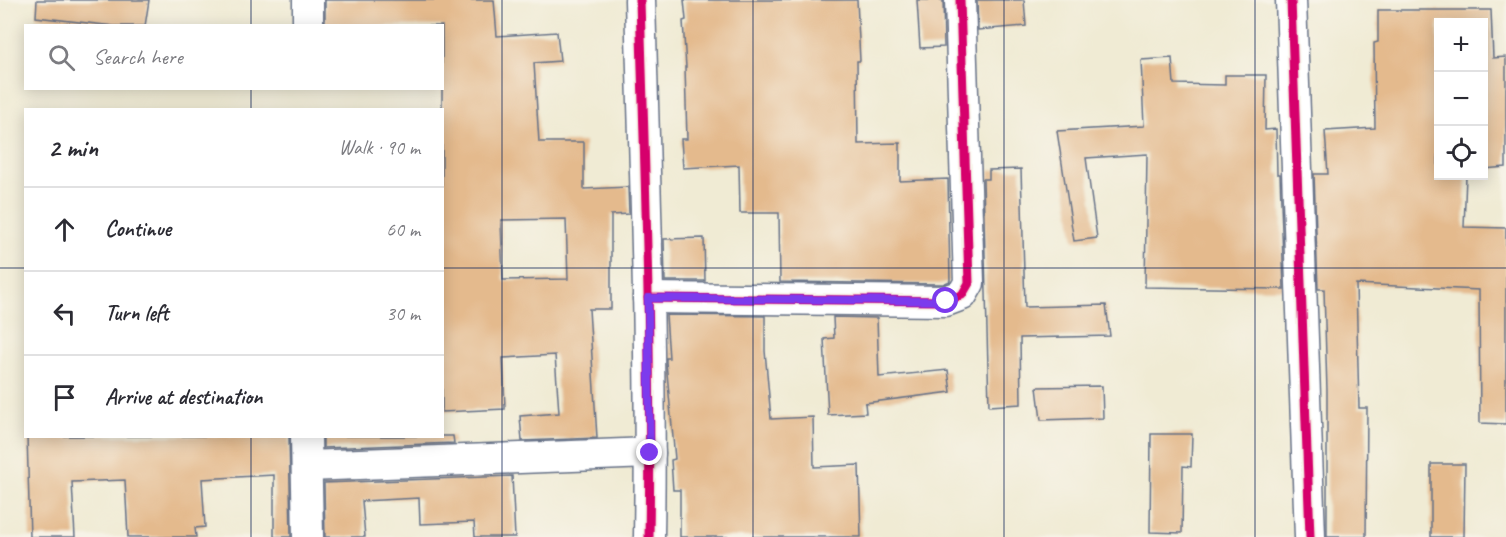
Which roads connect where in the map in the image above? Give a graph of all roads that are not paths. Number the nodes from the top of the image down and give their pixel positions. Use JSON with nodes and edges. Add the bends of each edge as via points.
{"nodes":[{"id":1,"x":640,"y":0,"type":"edge"},
{"id":2,"x":960,"y":0,"type":"edge"},
{"id":3,"x":1291,"y":0,"type":"edge"},
{"id":4,"x":648,"y":298,"type":"junction"},
{"id":5,"x":306,"y":438,"type":"edge"},
{"id":6,"x":650,"y":453,"type":"junction"},
{"id":7,"x":307,"y":466,"type":"junction"},
{"id":8,"x":308,"y":537,"type":"edge"},
{"id":9,"x":648,"y":537,"type":"edge"},
{"id":10,"x":1310,"y":537,"type":"edge"}],
"edges":[{"from":1,"to":4,"type":"street"},
{"from":2,"to":4,"type":"street","via":[[969,283],[962,295],[946,301]]},
{"from":3,"to":10,"type":"street"},
{"from":4,"to":6,"type":"street"},
{"from":5,"to":7,"type":"street"},
{"from":6,"to":7,"type":"street"},
{"from":6,"to":9,"type":"street"},
{"from":7,"to":8,"type":"street"}]}
